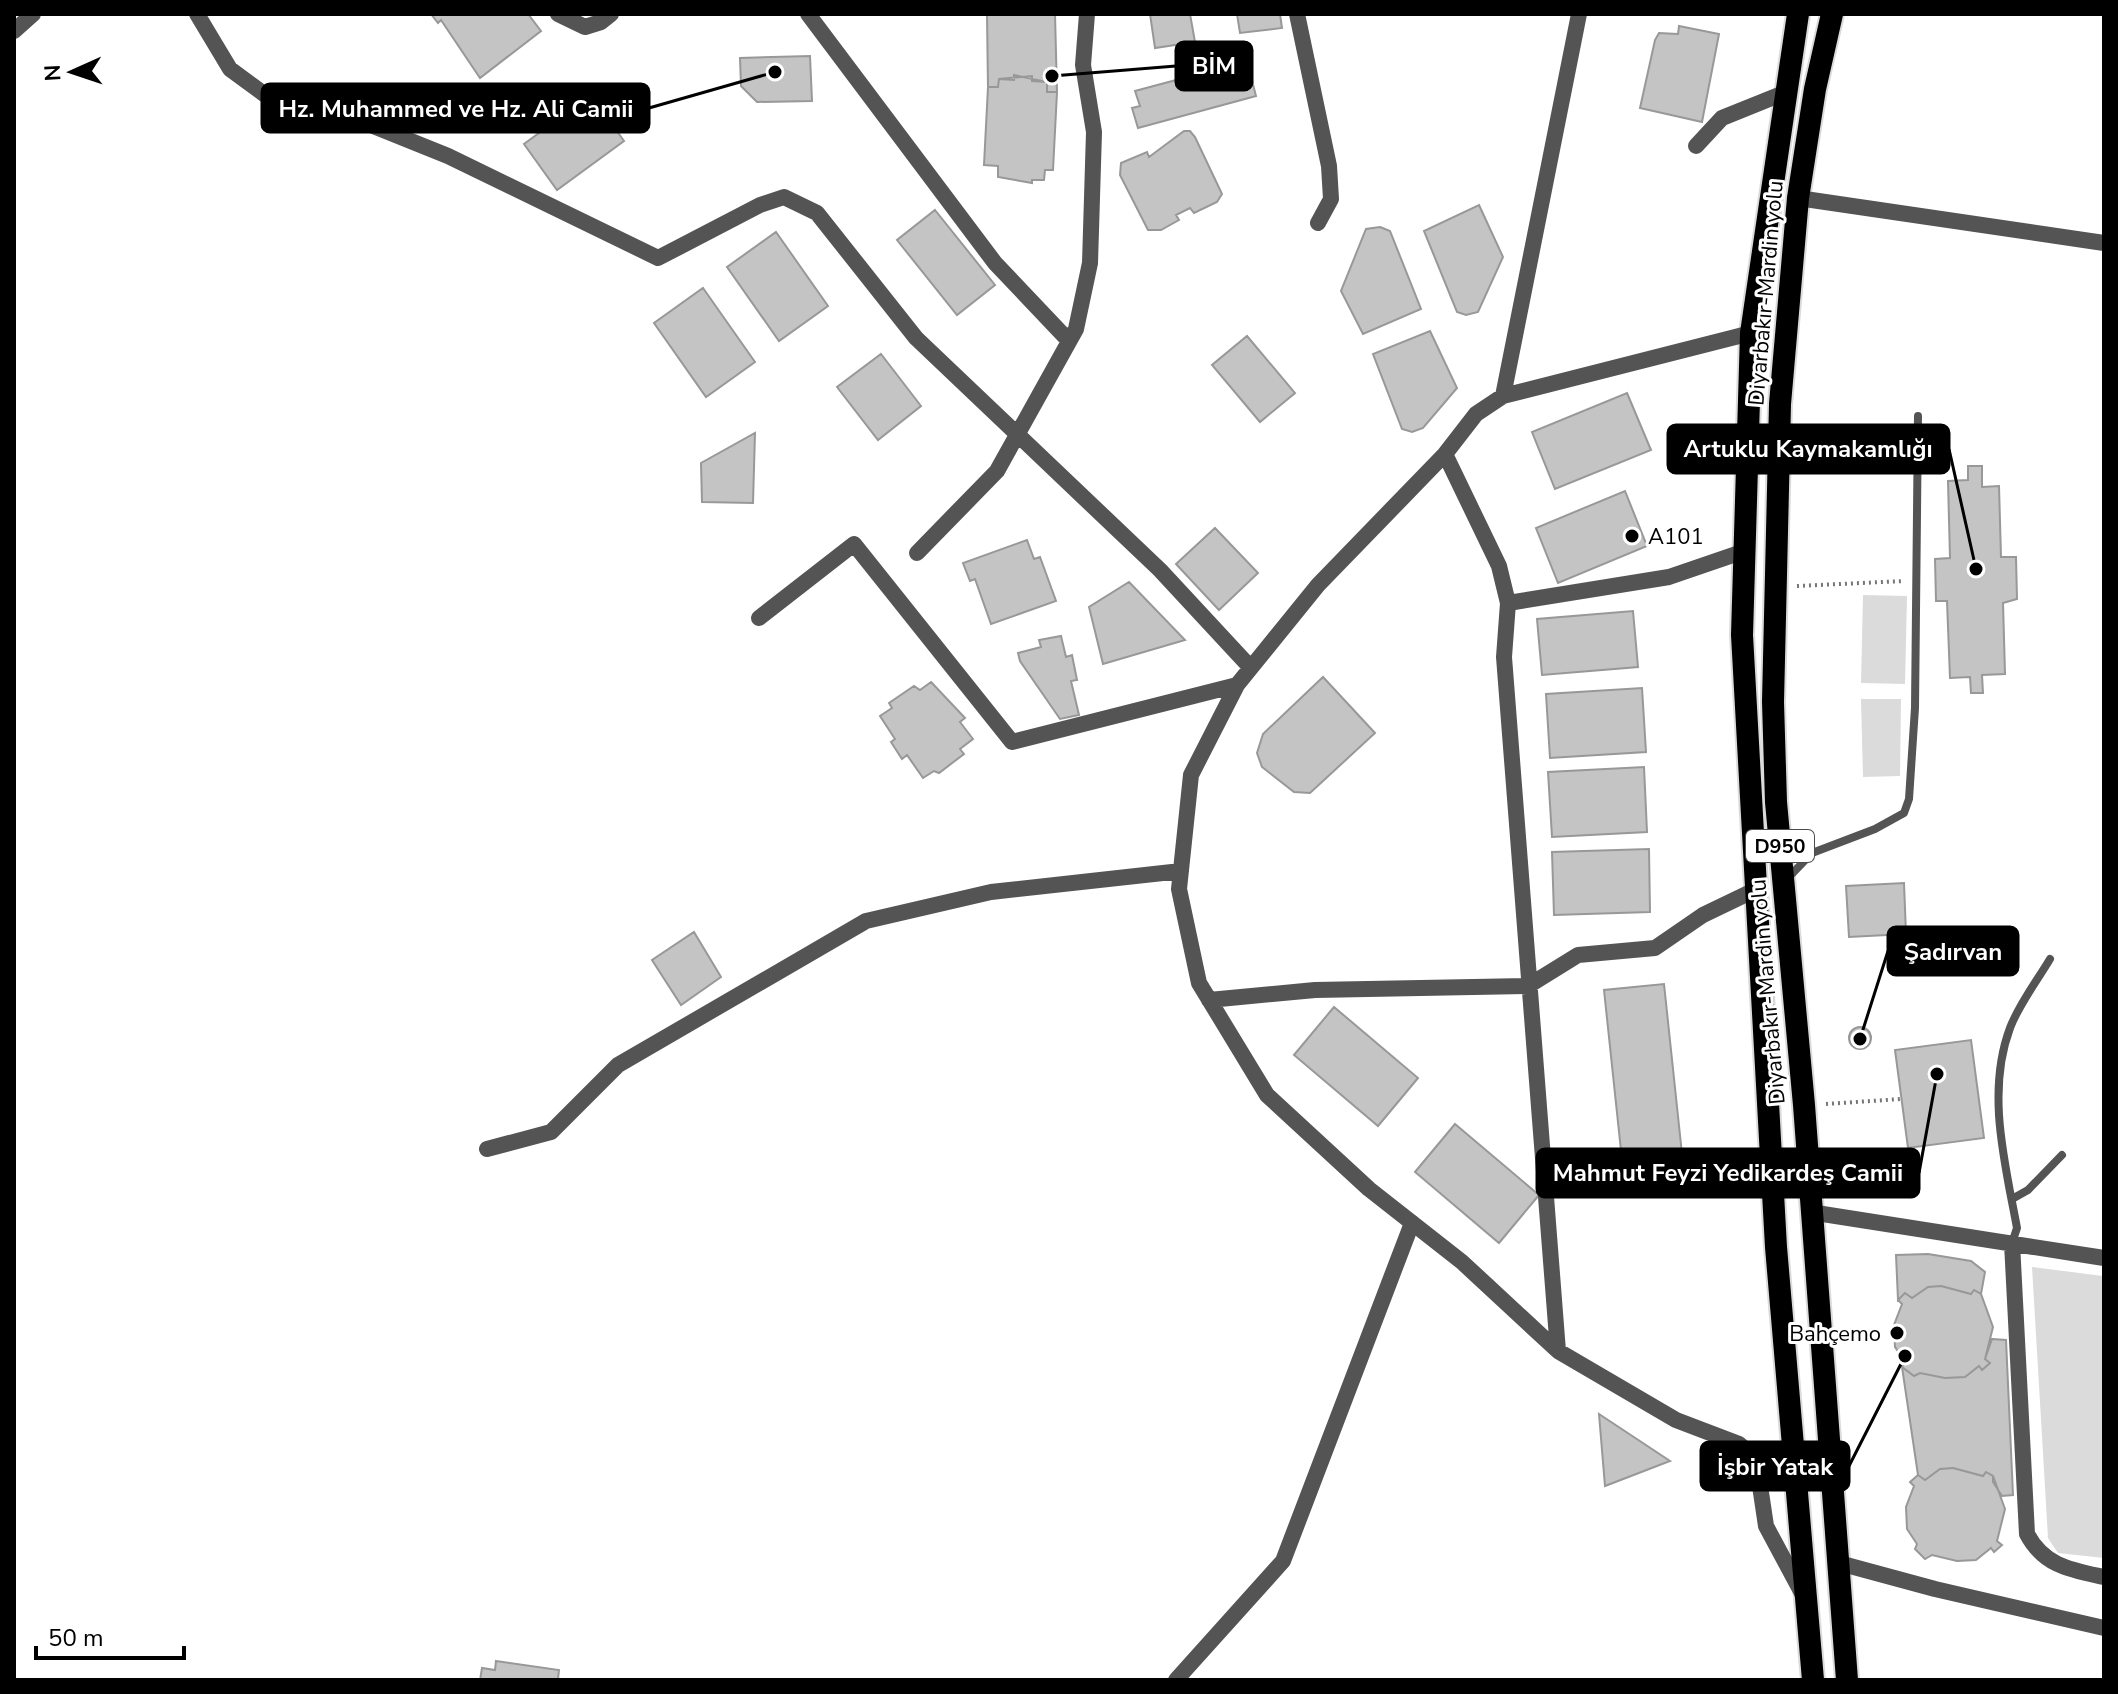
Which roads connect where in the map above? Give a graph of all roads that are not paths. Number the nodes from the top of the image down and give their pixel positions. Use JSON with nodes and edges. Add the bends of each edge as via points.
{"nodes":[{"id":1,"x":33,"y":14,"type":"edge"},
{"id":2,"x":197,"y":14,"type":"edge"},
{"id":3,"x":558,"y":14,"type":"edge"},
{"id":4,"x":611,"y":14,"type":"edge"},
{"id":5,"x":808,"y":14,"type":"edge"},
{"id":6,"x":1087,"y":14,"type":"edge"},
{"id":7,"x":1297,"y":14,"type":"edge"},
{"id":8,"x":1579,"y":14,"type":"edge"},
{"id":9,"x":1798,"y":14,"type":"edge"},
{"id":10,"x":1832,"y":14,"type":"edge"},
{"id":11,"x":14,"y":31,"type":"edge"},
{"id":12,"x":1784,"y":93,"type":"junction"},
{"id":13,"x":1696,"y":146,"type":"dead end"},
{"id":14,"x":1798,"y":198,"type":"junction"},
{"id":15,"x":1318,"y":223,"type":"dead end"},
{"id":16,"x":2104,"y":243,"type":"edge"},
{"id":17,"x":1751,"y":333,"type":"junction"},
{"id":18,"x":1069,"y":341,"type":"junction"},
{"id":19,"x":1503,"y":396,"type":"junction"},
{"id":20,"x":1918,"y":416,"type":"dead end"},
{"id":21,"x":1018,"y":434,"type":"junction"},
{"id":22,"x":1445,"y":454,"type":"junction"},
{"id":23,"x":1742,"y":552,"type":"junction"},
{"id":24,"x":917,"y":553,"type":"dead end"},
{"id":25,"x":1508,"y":603,"type":"junction"},
{"id":26,"x":759,"y":618,"type":"dead end"},
{"id":27,"x":1250,"y":667,"type":"junction"},
{"id":28,"x":1237,"y":685,"type":"junction"},
{"id":29,"x":1181,"y":871,"type":"junction"},
{"id":30,"x":1783,"y":884,"type":"junction"},
{"id":31,"x":1755,"y":890,"type":"junction"},
{"id":32,"x":2050,"y":959,"type":"dead end"},
{"id":33,"x":1528,"y":986,"type":"junction"},
{"id":34,"x":1209,"y":1000,"type":"junction"},
{"id":35,"x":487,"y":1149,"type":"dead end"},
{"id":36,"x":2062,"y":1155,"type":"dead end"},
{"id":37,"x":2012,"y":1199,"type":"junction"},
{"id":38,"x":1810,"y":1212,"type":"junction"},
{"id":39,"x":1412,"y":1223,"type":"junction"},
{"id":40,"x":2012,"y":1243,"type":"junction"},
{"id":41,"x":2104,"y":1258,"type":"edge"},
{"id":42,"x":1558,"y":1351,"type":"junction"},
{"id":43,"x":1839,"y":1563,"type":"junction"},
{"id":44,"x":2104,"y":1577,"type":"edge"},
{"id":45,"x":1807,"y":1602,"type":"junction"},
{"id":46,"x":2104,"y":1628,"type":"edge"},
{"id":47,"x":1176,"y":1680,"type":"edge"},
{"id":48,"x":1813,"y":1680,"type":"edge"},
{"id":49,"x":1847,"y":1680,"type":"edge"}],
"edges":[{"from":1,"to":11,"type":"street"},
{"from":2,"to":21,"type":"street","via":[[230,69],[264,94],[300,110],[371,125],[448,156],[658,258],[784,197],[817,213],[916,338]]},
{"from":3,"to":4,"type":"street","via":[[585,27]]},
{"from":5,"to":18,"type":"street","via":[[995,263]]},
{"from":6,"to":18,"type":"street","via":[[1083,65],[1094,132],[1090,263]]},
{"from":7,"to":15,"type":"street","via":[[1329,166],[1331,199]]},
{"from":8,"to":19,"type":"street"},
{"from":9,"to":12,"type":"highway","name":"Diyarbakır-Mardin yolu","number":"D950"},
{"from":10,"to":14,"type":"highway","name":"Diyarbakır-Mardin yolu","number":"D950"},
{"from":12,"to":13,"type":"street","via":[[1722,118]]},
{"from":12,"to":17,"type":"highway","name":"Diyarbakır-Mardin yolu","number":"D950"},
{"from":14,"to":16,"type":"street"},
{"from":14,"to":30,"type":"highway","name":"Diyarbakır-Mardin yolu","number":"D950","via":[[1780,404],[1774,588],[1773,716]]},
{"from":17,"to":19,"type":"street"},
{"from":17,"to":23,"type":"highway","name":"Diyarbakır-Mardin yolu","number":"D950"},
{"from":18,"to":21,"type":"street"},
{"from":19,"to":22,"type":"street","via":[[1476,414]]},
{"from":20,"to":30,"type":"lane","via":[[1909,799],[1904,813],[1812,853]]},
{"from":21,"to":24,"type":"street","via":[[997,471]]},
{"from":21,"to":27,"type":"street","via":[[1160,570]]},
{"from":22,"to":25,"type":"street","via":[[1499,566]]},
{"from":22,"to":27,"type":"street","via":[[1318,585]]},
{"from":23,"to":25,"type":"street","via":[[1669,577]]},
{"from":23,"to":31,"type":"highway","name":"Diyarbakır-Mardin yolu","number":"D950"},
{"from":25,"to":33,"type":"street","via":[[1504,657]]},
{"from":26,"to":28,"type":"street","via":[[854,544],[1012,742]]},
{"from":27,"to":28,"type":"street"},
{"from":28,"to":29,"type":"street","via":[[1191,775]]},
{"from":29,"to":34,"type":"street","via":[[1179,889],[1199,983]]},
{"from":29,"to":35,"type":"street","via":[[991,892],[866,921],[618,1065],[551,1132]]},
{"from":30,"to":38,"type":"highway","name":"Diyarbakır-Mardin yolu","number":"D950"},
{"from":31,"to":33,"type":"street","via":[[1703,915],[1655,948],[1578,955]]},
{"from":31,"to":45,"type":"highway","name":"Diyarbakır-Mardin yolu","number":"D950","via":[[1776,1247]]},
{"from":32,"to":37,"type":"lane","via":[[2011,1026],[1998,1072]]},
{"from":33,"to":34,"type":"street","via":[[1315,990]]},
{"from":33,"to":42,"type":"street"},
{"from":34,"to":39,"type":"street","via":[[1267,1095]]},
{"from":36,"to":37,"type":"lane"},
{"from":37,"to":40,"type":"lane","via":[[2017,1228]]},
{"from":38,"to":40,"type":"street"},
{"from":38,"to":43,"type":"highway","name":"Diyarbakır-Mardin yolu","number":"D950"},
{"from":39,"to":42,"type":"street"},
{"from":39,"to":47,"type":"street","via":[[1283,1561]]},
{"from":40,"to":41,"type":"street"},
{"from":40,"to":44,"type":"street","via":[[2027,1534],[2035,1549],[2058,1567]]},
{"from":42,"to":45,"type":"street","via":[[1676,1420],[1739,1444],[1756,1459],[1766,1526]]},
{"from":43,"to":46,"type":"street"},
{"from":43,"to":49,"type":"highway","name":"Diyarbakır-Mardin yolu","number":"D950"},
{"from":45,"to":48,"type":"highway","name":"Diyarbakır-Mardin yolu","number":"D950"}]}
